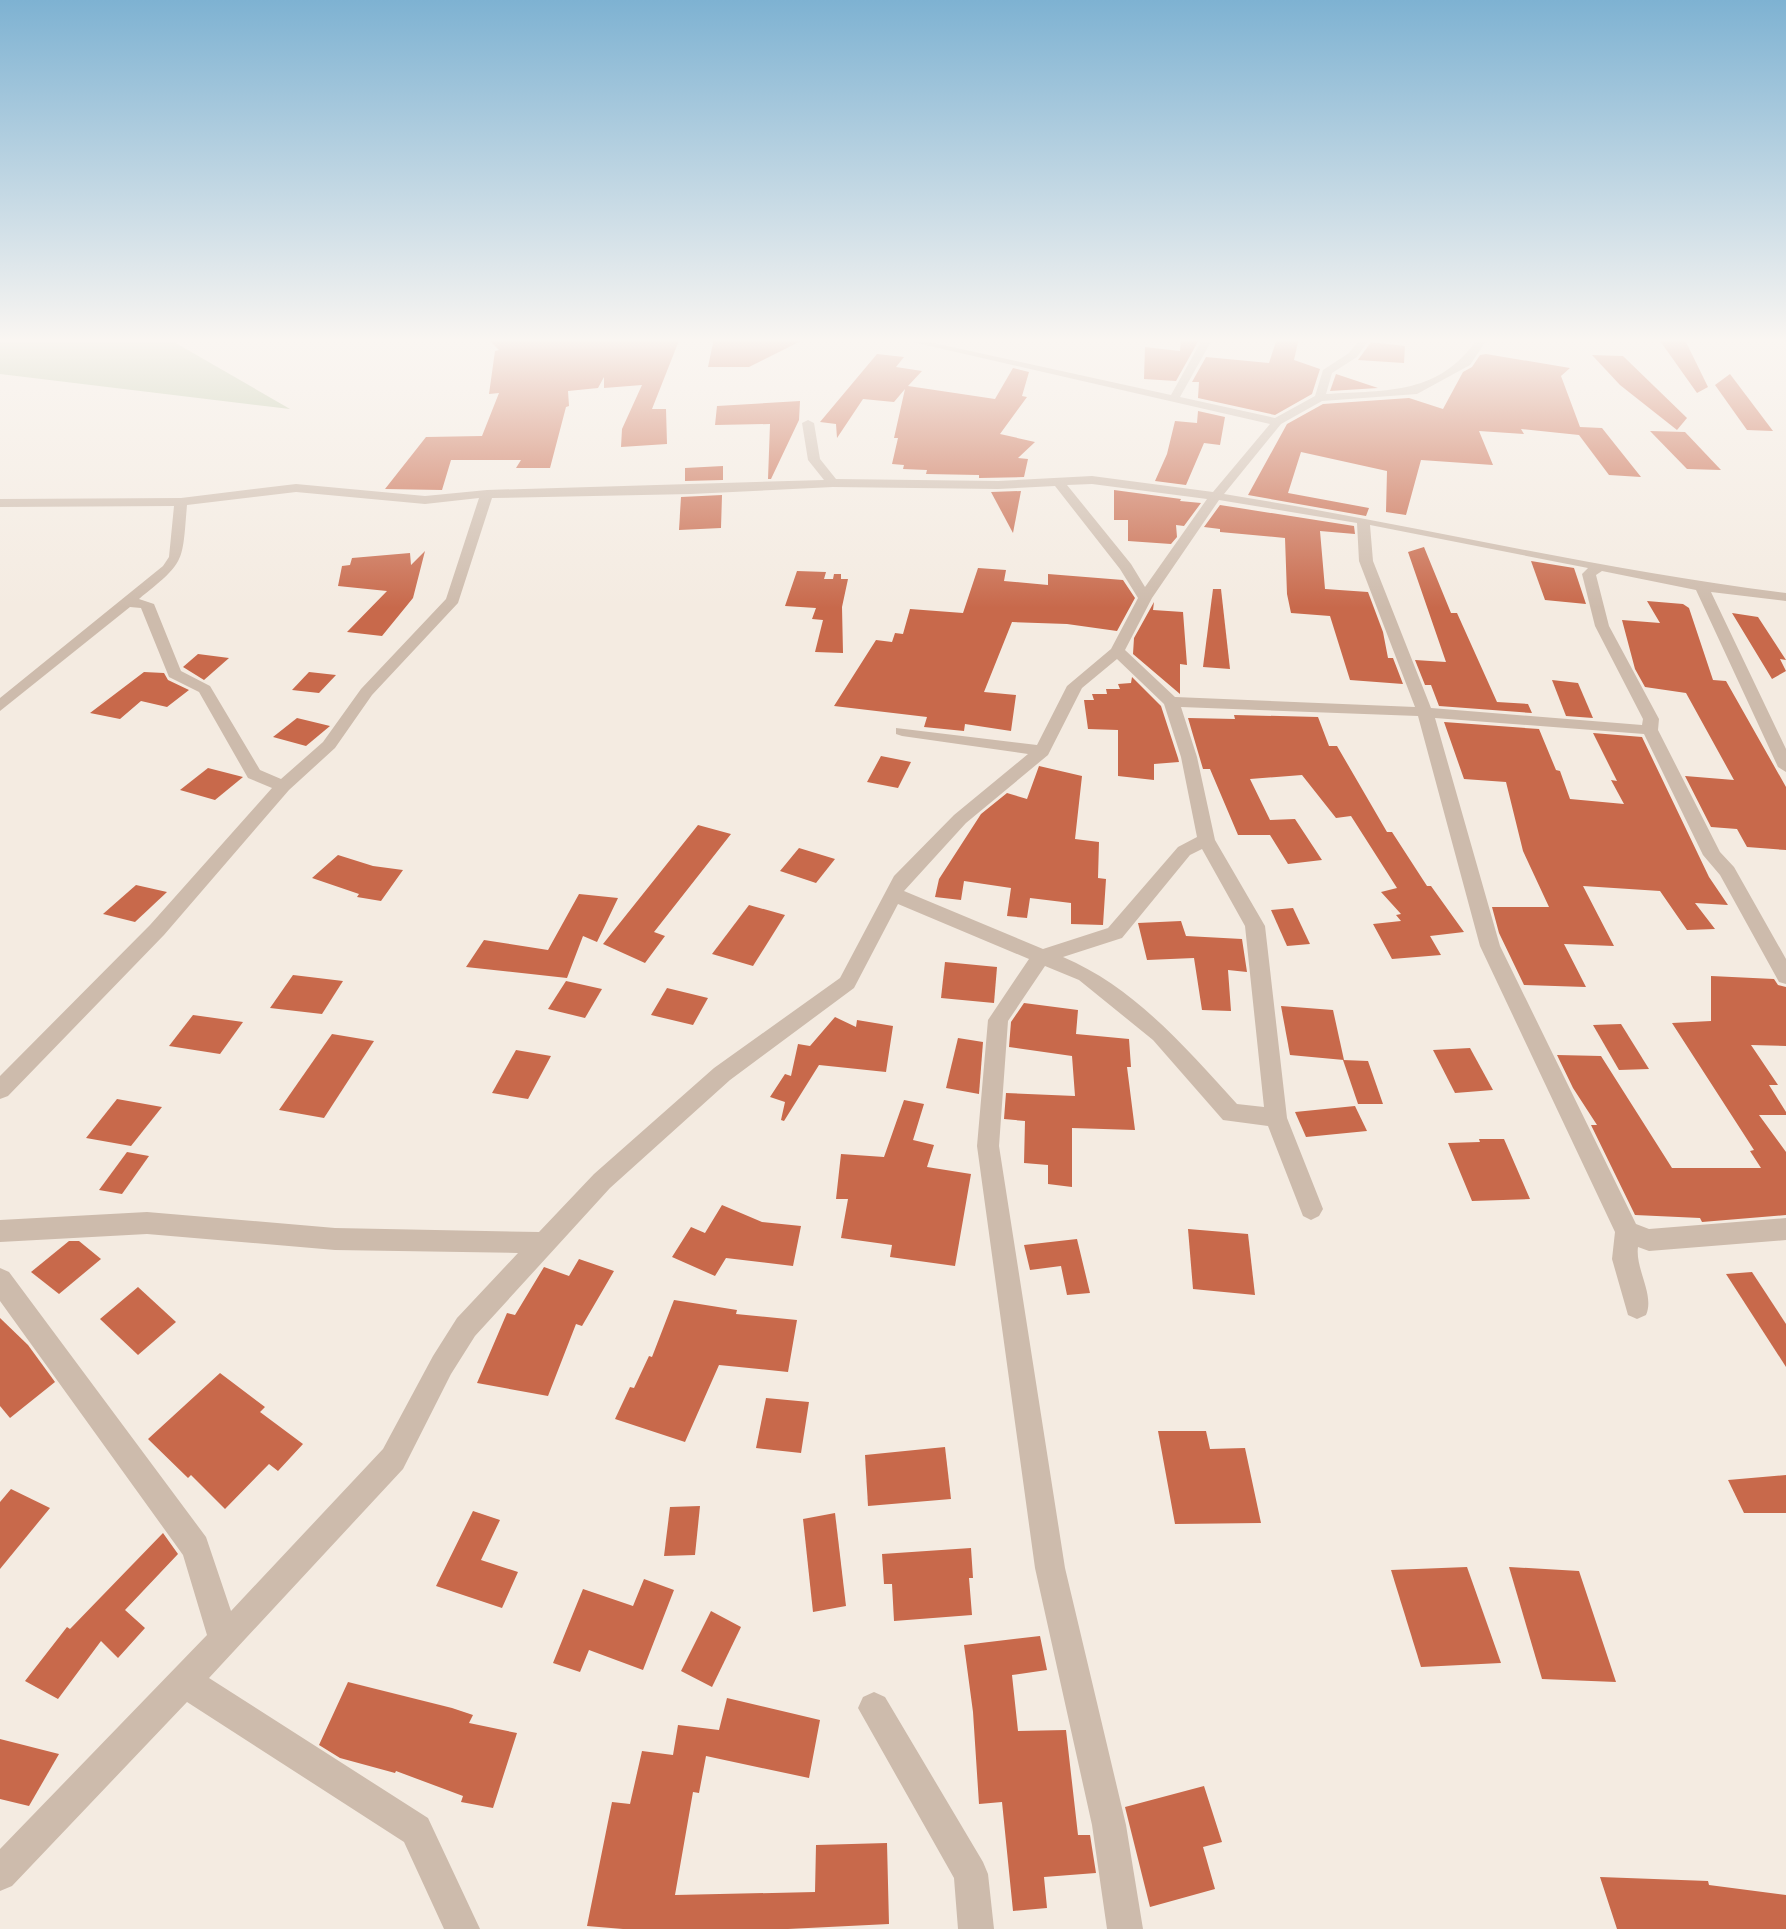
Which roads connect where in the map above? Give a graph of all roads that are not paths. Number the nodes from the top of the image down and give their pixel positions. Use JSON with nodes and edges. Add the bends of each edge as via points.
{"nodes":[{"id":1,"x":809,"y":428,"type":"edge"},
{"id":2,"x":1272,"y":428,"type":"edge"},
{"id":3,"x":1058,"y":482,"type":"junction"},
{"id":4,"x":833,"y":483,"type":"junction"},
{"id":5,"x":487,"y":494,"type":"junction"},
{"id":6,"x":1216,"y":496,"type":"junction"},
{"id":7,"x":181,"y":502,"type":"junction"},
{"id":8,"x":0,"y":503,"type":"edge"},
{"id":9,"x":1363,"y":520,"type":"junction"},
{"id":10,"x":1600,"y":566,"type":"junction"},
{"id":11,"x":1702,"y":587,"type":"junction"},
{"id":12,"x":1786,"y":597,"type":"edge"},
{"id":13,"x":1145,"y":598,"type":"junction"},
{"id":14,"x":128,"y":603,"type":"junction"},
{"id":15,"x":1117,"y":651,"type":"junction"},
{"id":16,"x":1171,"y":702,"type":"junction"},
{"id":17,"x":0,"y":706,"type":"edge"},
{"id":18,"x":1425,"y":712,"type":"junction"},
{"id":19,"x":1650,"y":730,"type":"junction"},
{"id":20,"x":902,"y":731,"type":"dead end"},
{"id":21,"x":1042,"y":751,"type":"junction"},
{"id":22,"x":1786,"y":767,"type":"edge"},
{"id":23,"x":283,"y":786,"type":"junction"},
{"id":24,"x":1206,"y":840,"type":"junction"},
{"id":25,"x":893,"y":894,"type":"junction"},
{"id":26,"x":1041,"y":957,"type":"junction"},
{"id":27,"x":1786,"y":977,"type":"edge"},
{"id":28,"x":0,"y":1090,"type":"edge"},
{"id":29,"x":1276,"y":1118,"type":"junction"},
{"id":30,"x":1311,"y":1209,"type":"dead end"},
{"id":31,"x":1786,"y":1229,"type":"edge"},
{"id":32,"x":0,"y":1231,"type":"edge"},
{"id":33,"x":1627,"y":1232,"type":"junction"},
{"id":34,"x":546,"y":1243,"type":"junction"},
{"id":35,"x":0,"y":1280,"type":"edge"},
{"id":36,"x":1637,"y":1307,"type":"dead end"},
{"id":37,"x":224,"y":1639,"type":"junction"},
{"id":38,"x":184,"y":1681,"type":"junction"},
{"id":39,"x":874,"y":1708,"type":"dead end"},
{"id":40,"x":0,"y":1874,"type":"edge"},
{"id":41,"x":462,"y":1929,"type":"edge"},
{"id":42,"x":976,"y":1929,"type":"edge"},
{"id":43,"x":1125,"y":1929,"type":"edge"}],
"edges":[{"from":1,"to":4,"type":"street","via":[[814,460]]},
{"from":2,"to":6,"type":"street"},
{"from":3,"to":4,"type":"street"},
{"from":3,"to":6,"type":"street","via":[[1092,480]]},
{"from":3,"to":13,"type":"street"},
{"from":4,"to":5,"type":"street"},
{"from":5,"to":7,"type":"street","via":[[425,500],[296,488]]},
{"from":5,"to":23,"type":"street","via":[[453,600],[366,692],[329,745]]},
{"from":6,"to":9,"type":"street"},
{"from":6,"to":13,"type":"street"},
{"from":7,"to":8,"type":"street"},
{"from":7,"to":14,"type":"street","via":[[176,557]]},
{"from":9,"to":10,"type":"street"},
{"from":9,"to":18,"type":"street","via":[[1366,561]]},
{"from":10,"to":11,"type":"street"},
{"from":10,"to":19,"type":"street","via":[[1589,574],[1602,626],[1651,719]]},
{"from":11,"to":12,"type":"street"},
{"from":11,"to":22,"type":"street"},
{"from":13,"to":15,"type":"street"},
{"from":14,"to":17,"type":"street"},
{"from":14,"to":23,"type":"street","via":[[147,604],[174,674],[205,689],[254,774]]},
{"from":15,"to":16,"type":"street"},
{"from":15,"to":21,"type":"street","via":[[1075,686]]},
{"from":16,"to":18,"type":"street"},
{"from":16,"to":24,"type":"street"},
{"from":18,"to":19,"type":"street"},
{"from":18,"to":33,"type":"street","via":[[1490,946]]},
{"from":19,"to":27,"type":"street","via":[[1712,855],[1727,871]]},
{"from":20,"to":21,"type":"street"},
{"from":21,"to":25,"type":"street","via":[[960,819]]},
{"from":23,"to":28,"type":"street","via":[[157,930]]},
{"from":24,"to":26,"type":"street","via":[[1184,851],[1115,933]]},
{"from":24,"to":29,"type":"street","via":[[1255,926]]},
{"from":25,"to":26,"type":"street"},
{"from":25,"to":34,"type":"street","via":[[847,983],[722,1074],[602,1181]]},
{"from":26,"to":29,"type":"street","via":[[1086,975],[1160,1034],[1231,1113]]},
{"from":26,"to":43,"type":"street","via":[[998,1020],[988,1146],[1050,1568],[1109,1825]]},
{"from":29,"to":30,"type":"street"},
{"from":31,"to":33,"type":"street","via":[[1649,1240]]},
{"from":32,"to":34,"type":"street","via":[[147,1223],[335,1239]]},
{"from":33,"to":36,"type":"street","via":[[1624,1259]]},
{"from":34,"to":37,"type":"street","via":[[466,1327],[393,1459]]},
{"from":35,"to":37,"type":"street","via":[[196,1547]]},
{"from":37,"to":38,"type":"street"},
{"from":38,"to":40,"type":"street"},
{"from":38,"to":41,"type":"street","via":[[416,1830]]},
{"from":39,"to":42,"type":"street","via":[[971,1874]]}]}
